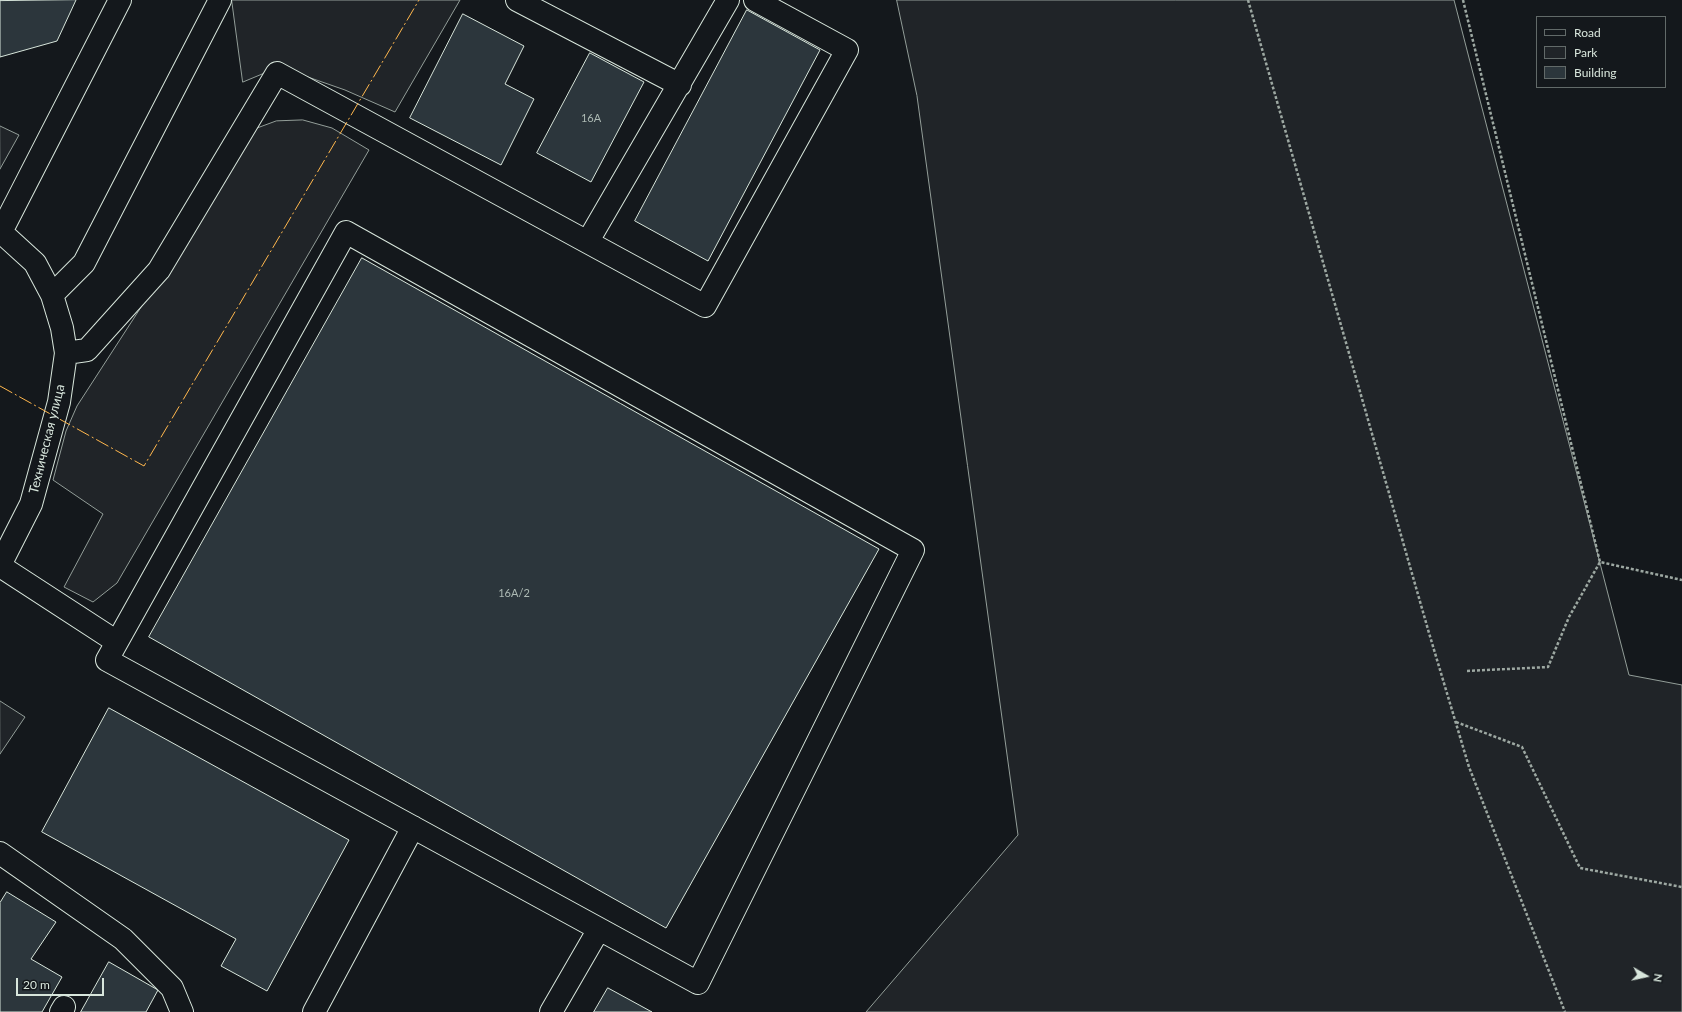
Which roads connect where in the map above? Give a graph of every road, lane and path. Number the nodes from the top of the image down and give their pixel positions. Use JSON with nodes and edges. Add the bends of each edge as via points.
{"nodes":[{"id":1,"x":120,"y":0,"type":"edge"},
{"id":2,"x":220,"y":0,"type":"edge"},
{"id":3,"x":517,"y":0,"type":"edge"},
{"id":4,"x":728,"y":0,"type":"edge"},
{"id":5,"x":755,"y":0,"type":"edge"},
{"id":6,"x":1248,"y":0,"type":"edge"},
{"id":7,"x":1462,"y":0,"type":"edge"},
{"id":8,"x":680,"y":85,"type":"junction"},
{"id":9,"x":0,"y":232,"type":"edge"},
{"id":10,"x":588,"y":241,"type":"junction"},
{"id":11,"x":52,"y":295,"type":"junction"},
{"id":12,"x":66,"y":353,"type":"junction"},
{"id":13,"x":1600,"y":562,"type":"junction"},
{"id":14,"x":0,"y":565,"type":"edge"},
{"id":15,"x":1682,"y":580,"type":"edge"},
{"id":16,"x":117,"y":642,"type":"junction"},
{"id":17,"x":1467,"y":671,"type":"dead end"},
{"id":18,"x":1456,"y":722,"type":"junction"},
{"id":19,"x":412,"y":827,"type":"junction"},
{"id":20,"x":0,"y":853,"type":"edge"},
{"id":21,"x":1682,"y":887,"type":"edge"},
{"id":22,"x":599,"y":929,"type":"junction"},
{"id":23,"x":182,"y":1012,"type":"edge"},
{"id":24,"x":314,"y":1012,"type":"edge"},
{"id":25,"x":551,"y":1012,"type":"edge"},
{"id":26,"x":1565,"y":1012,"type":"edge"}],
"edges":[{"from":1,"to":9,"type":"street"},
{"from":2,"to":11,"type":"street","via":[[84,263]]},
{"from":3,"to":8,"type":"street"},
{"from":4,"to":8,"type":"street"},
{"from":5,"to":10,"type":"street","via":[[847,50],[705,306]]},
{"from":6,"to":18,"type":"path"},
{"from":7,"to":13,"type":"path"},
{"from":8,"to":10,"type":"street"},
{"from":9,"to":11,"type":"street","name":"Техническая улица","via":[[36,263]]},
{"from":10,"to":12,"type":"street","via":[[277,73],[158,270],[87,350]]},
{"from":11,"to":12,"type":"street","name":"Техническая улица"},
{"from":12,"to":14,"type":"street","name":"Техническая улица","via":[[59,402],[30,504]]},
{"from":13,"to":15,"type":"path"},
{"from":13,"to":17,"type":"path","via":[[1569,617],[1548,667]]},
{"from":14,"to":16,"type":"street"},
{"from":16,"to":19,"type":"street","via":[[107,660]]},
{"from":16,"to":22,"type":"street","via":[[346,232],[913,550],[698,983]]},
{"from":18,"to":21,"type":"path","via":[[1522,747],[1580,868]]},
{"from":18,"to":26,"type":"path","via":[[1469,767]]},
{"from":19,"to":22,"type":"street"},
{"from":19,"to":24,"type":"street"},
{"from":20,"to":23,"type":"street","via":[[123,939],[172,988]]},
{"from":22,"to":25,"type":"street"}]}
